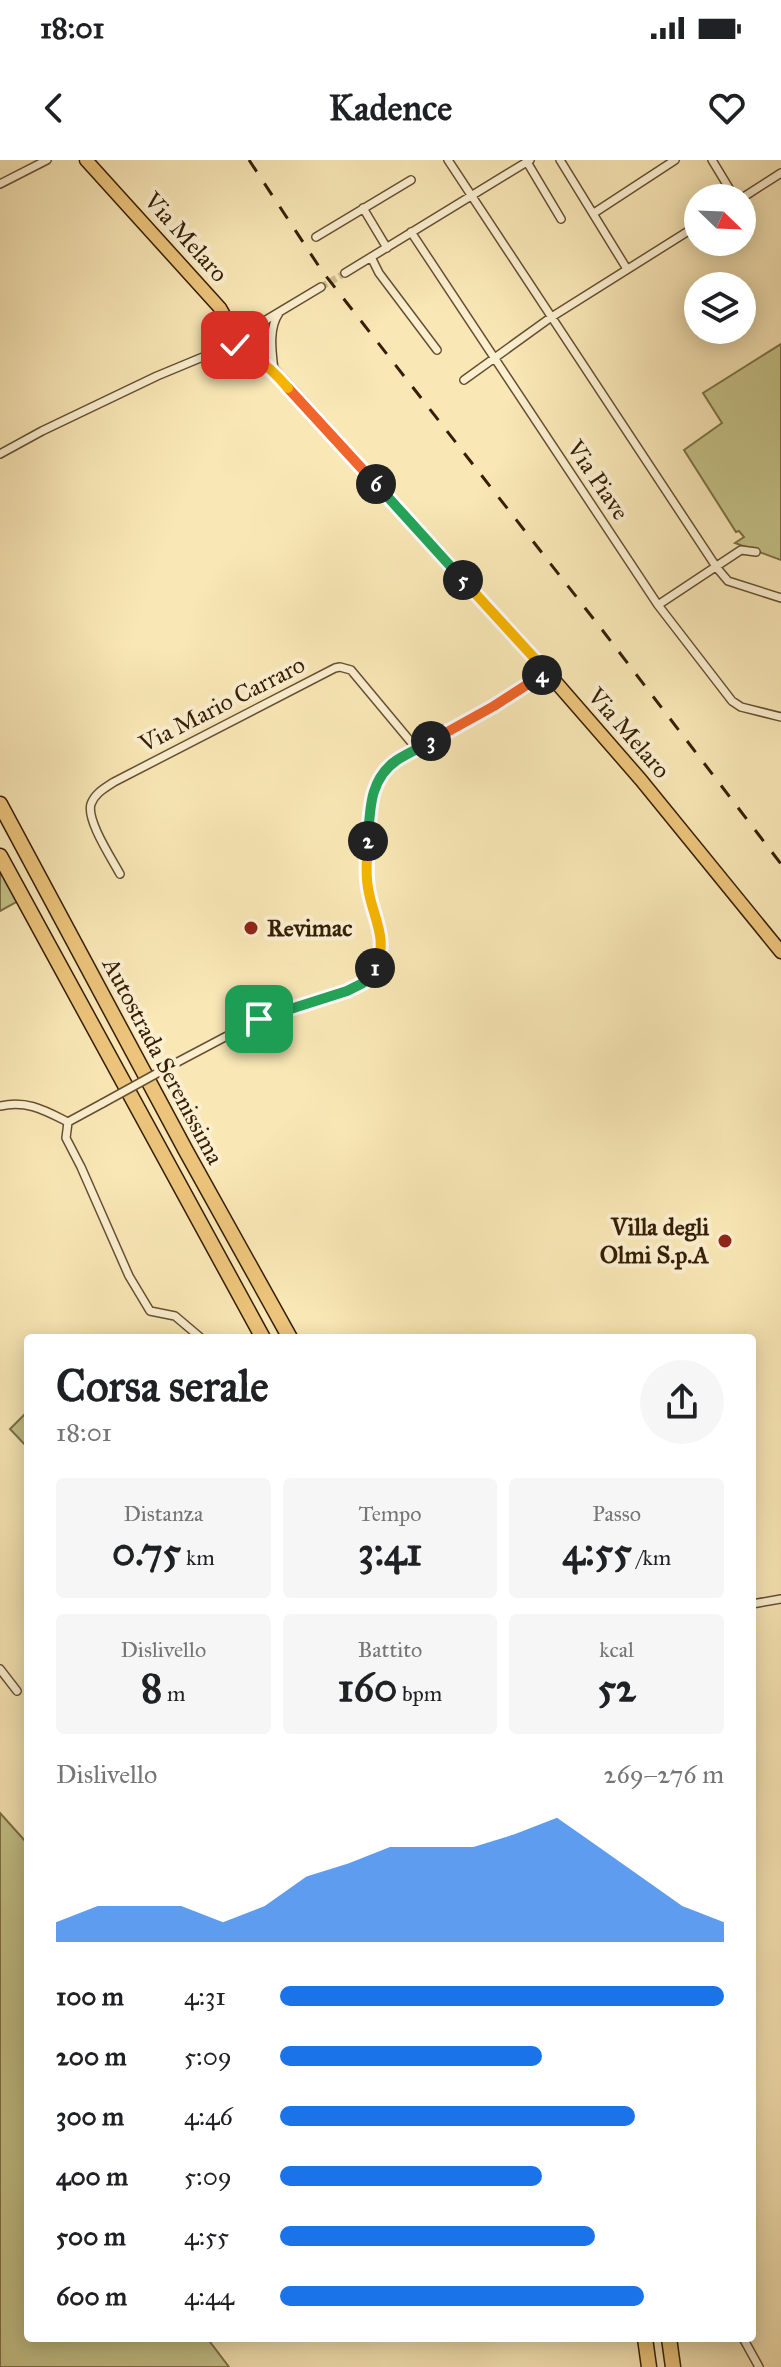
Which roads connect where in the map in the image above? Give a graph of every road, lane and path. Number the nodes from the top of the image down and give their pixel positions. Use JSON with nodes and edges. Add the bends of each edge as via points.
{"nodes":[{"id":1,"x":47,"y":160,"type":"edge"},
{"id":2,"x":86,"y":160,"type":"edge"},
{"id":3,"x":448,"y":160,"type":"edge"},
{"id":4,"x":560,"y":160,"type":"edge"},
{"id":5,"x":675,"y":160,"type":"edge"},
{"id":6,"x":712,"y":160,"type":"edge"},
{"id":7,"x":529,"y":161,"type":"edge"},
{"id":8,"x":781,"y":173,"type":"edge"},
{"id":9,"x":411,"y":180,"type":"dead end"},
{"id":10,"x":0,"y":184,"type":"edge"},
{"id":11,"x":727,"y":184,"type":"edge"},
{"id":12,"x":756,"y":189,"type":"edge"},
{"id":13,"x":472,"y":196,"type":"junction"},
{"id":14,"x":363,"y":208,"type":"junction"},
{"id":15,"x":594,"y":213,"type":"junction"},
{"id":16,"x":561,"y":219,"type":"dead end"},
{"id":17,"x":411,"y":232,"type":"junction"},
{"id":18,"x":684,"y":234,"type":"edge"},
{"id":19,"x":316,"y":237,"type":"dead end"},
{"id":20,"x":387,"y":248,"type":"junction"},
{"id":21,"x":371,"y":257,"type":"junction"},
{"id":22,"x":627,"y":269,"type":"junction"},
{"id":23,"x":345,"y":273,"type":"tunnel mouth"},
{"id":24,"x":321,"y":287,"type":"tunnel mouth"},
{"id":25,"x":283,"y":308,"type":"junction"},
{"id":26,"x":550,"y":318,"type":"junction"},
{"id":27,"x":242,"y":330,"type":"junction"},
{"id":28,"x":263,"y":339,"type":"junction"},
{"id":29,"x":437,"y":350,"type":"dead end"},
{"id":30,"x":244,"y":353,"type":"junction"},
{"id":31,"x":210,"y":354,"type":"junction"},
{"id":32,"x":493,"y":358,"type":"junction"},
{"id":33,"x":274,"y":372,"type":"junction"},
{"id":34,"x":464,"y":380,"type":"dead end"},
{"id":35,"x":0,"y":454,"type":"edge"},
{"id":36,"x":756,"y":552,"type":"dead end"},
{"id":37,"x":717,"y":568,"type":"junction"},
{"id":38,"x":781,"y":598,"type":"edge"},
{"id":39,"x":658,"y":605,"type":"junction"},
{"id":40,"x":547,"y":672,"type":"junction"},
{"id":41,"x":781,"y":717,"type":"edge"},
{"id":42,"x":425,"y":745,"type":"junction"},
{"id":43,"x":0,"y":804,"type":"edge"},
{"id":44,"x":0,"y":856,"type":"edge"},
{"id":45,"x":120,"y":874,"type":"dead end"},
{"id":46,"x":781,"y":952,"type":"edge"},
{"id":47,"x":0,"y":1106,"type":"edge"},
{"id":48,"x":68,"y":1122,"type":"junction"},
{"id":49,"x":196,"y":1334,"type":"edge"},
{"id":50,"x":261,"y":1334,"type":"edge"},
{"id":51,"x":288,"y":1334,"type":"edge"},
{"id":52,"x":781,"y":1599,"type":"edge"},
{"id":53,"x":756,"y":1603,"type":"edge"},
{"id":54,"x":0,"y":1669,"type":"edge"},
{"id":55,"x":17,"y":1691,"type":"dead end"},
{"id":56,"x":646,"y":2342,"type":"edge"},
{"id":57,"x":670,"y":2342,"type":"edge"},
{"id":58,"x":745,"y":2342,"type":"edge"},
{"id":59,"x":649,"y":2367,"type":"edge"},
{"id":60,"x":673,"y":2367,"type":"edge"},
{"id":61,"x":759,"y":2367,"type":"edge"}],
"edges":[{"from":1,"to":10,"type":"street"},
{"from":2,"to":27,"type":"main road","name":"Via Melaro"},
{"from":3,"to":13,"type":"street"},
{"from":4,"to":15,"type":"street"},
{"from":5,"to":15,"type":"street"},
{"from":6,"to":11,"type":"street"},
{"from":7,"to":13,"type":"street"},
{"from":7,"to":16,"type":"street"},
{"from":8,"to":12,"type":"street"},
{"from":9,"to":14,"type":"street"},
{"from":13,"to":17,"type":"street"},
{"from":13,"to":26,"type":"street"},
{"from":14,"to":19,"type":"street"},
{"from":14,"to":20,"type":"street"},
{"from":15,"to":22,"type":"street"},
{"from":17,"to":20,"type":"street"},
{"from":17,"to":32,"type":"street","name":"Via Piave"},
{"from":18,"to":22,"type":"street"},
{"from":20,"to":21,"type":"street"},
{"from":21,"to":23,"type":"street"},
{"from":21,"to":29,"type":"street"},
{"from":22,"to":26,"type":"street"},
{"from":24,"to":25,"type":"street"},
{"from":25,"to":27,"type":"street"},
{"from":25,"to":33,"type":"street","via":[[273,329]]},
{"from":26,"to":32,"type":"street"},
{"from":26,"to":37,"type":"street"},
{"from":27,"to":28,"type":"main road","name":"Via Melaro"},
{"from":27,"to":30,"type":"main road","name":"Via Melaro","via":[[235,345]]},
{"from":27,"to":31,"type":"street"},
{"from":28,"to":30,"type":"main road","via":[[261,347]]},
{"from":28,"to":33,"type":"main road","name":"Via Melaro"},
{"from":30,"to":31,"type":"street"},
{"from":30,"to":33,"type":"main road","name":"Via Melaro"},
{"from":31,"to":35,"type":"street"},
{"from":32,"to":34,"type":"street"},
{"from":32,"to":39,"type":"street","name":"Via Piave"},
{"from":33,"to":40,"type":"main road","name":"Via Melaro"},
{"from":36,"to":37,"type":"street","via":[[741,550]]},
{"from":37,"to":38,"type":"street","via":[[728,581]]},
{"from":37,"to":39,"type":"street"},
{"from":39,"to":41,"type":"street","name":"Via Piave","via":[[732,701]]},
{"from":40,"to":42,"type":"street"},
{"from":40,"to":46,"type":"main road","name":"Via Melaro"},
{"from":42,"to":45,"type":"street","name":"Via Mario Carraro","via":[[411,742],[351,670],[335,668],[98,792],[90,816]]},
{"from":42,"to":48,"type":"street","bridge":true,"via":[[378,778],[370,808],[368,890],[382,949],[372,974],[347,991],[259,1019]]},
{"from":43,"to":51,"type":"highway","name":"Autostrada Serenissima"},
{"from":44,"to":50,"type":"highway","name":"Autostrada Serenissima"},
{"from":47,"to":48,"type":"street","via":[[30,1104]]},
{"from":48,"to":49,"type":"street","via":[[66,1138],[150,1311],[175,1316]]},
{"from":52,"to":53,"type":"street"},
{"from":54,"to":55,"type":"street"},
{"from":56,"to":59,"type":"highway"},
{"from":57,"to":60,"type":"highway"},
{"from":58,"to":61,"type":"street"}]}
